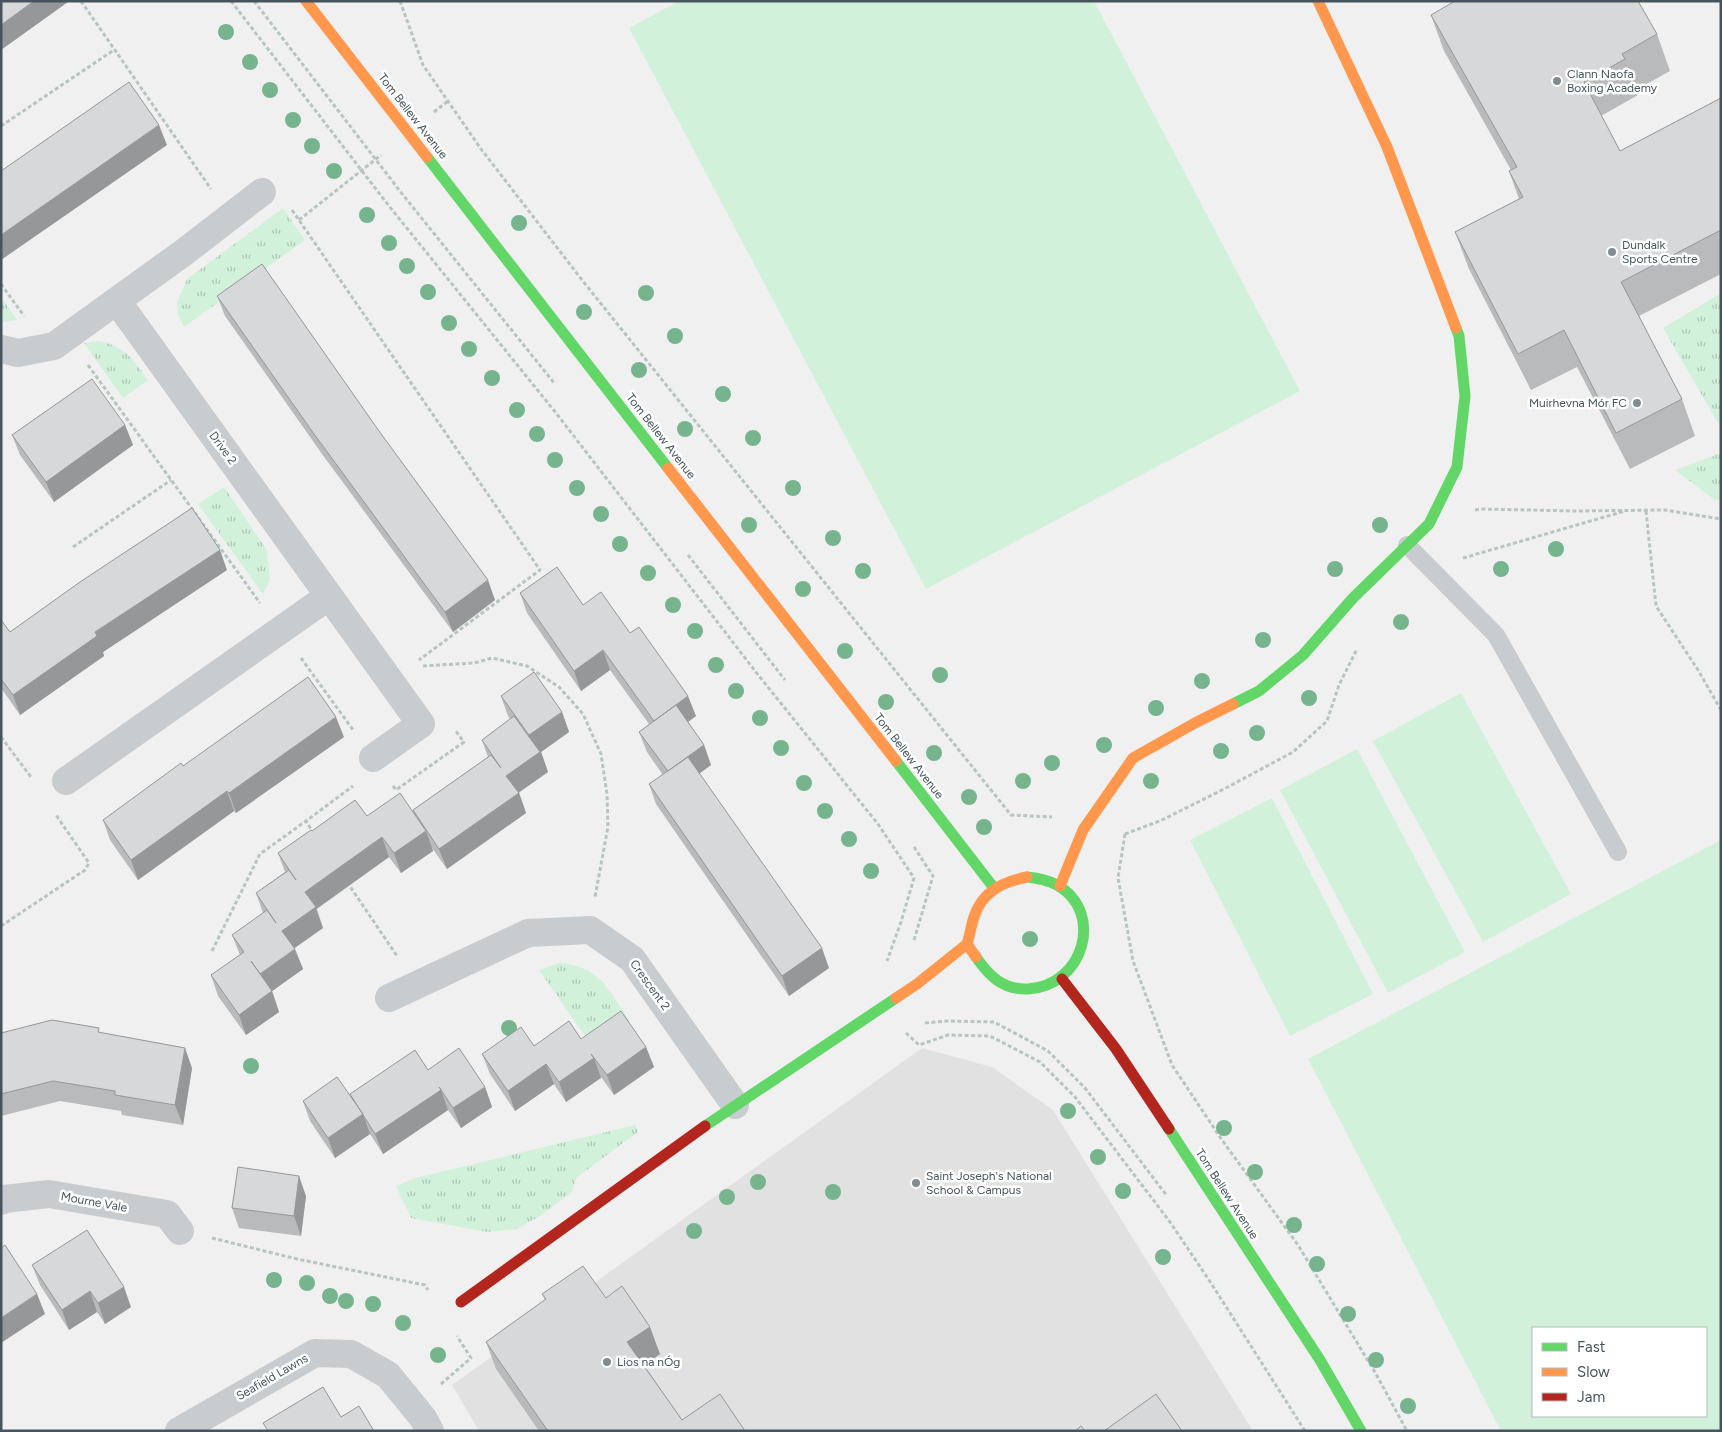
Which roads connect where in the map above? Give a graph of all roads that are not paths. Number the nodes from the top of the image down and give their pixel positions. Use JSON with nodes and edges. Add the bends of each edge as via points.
{"nodes":[{"id":1,"x":1318,"y":1,"type":"edge"},
{"id":2,"x":314,"y":4,"type":"edge"},
{"id":3,"x":262,"y":192,"type":"road end"},
{"id":4,"x":117,"y":301,"type":"junction"},
{"id":5,"x":1,"y":349,"type":"edge"},
{"id":6,"x":1406,"y":545,"type":"junction"},
{"id":7,"x":329,"y":596,"type":"junction"},
{"id":8,"x":373,"y":758,"type":"road end"},
{"id":9,"x":66,"y":781,"type":"dead end"},
{"id":10,"x":1618,"y":852,"type":"dead end"},
{"id":11,"x":1060,"y":886,"type":"junction"},
{"id":12,"x":994,"y":888,"type":"junction"},
{"id":13,"x":968,"y":944,"type":"junction"},
{"id":14,"x":1062,"y":979,"type":"junction"},
{"id":15,"x":389,"y":998,"type":"dead end"},
{"id":16,"x":735,"y":1105,"type":"junction"},
{"id":17,"x":1,"y":1201,"type":"edge"},
{"id":18,"x":180,"y":1231,"type":"road end"},
{"id":19,"x":460,"y":1302,"type":"road end"},
{"id":20,"x":179,"y":1431,"type":"edge"},
{"id":21,"x":430,"y":1431,"type":"edge"},
{"id":22,"x":1362,"y":1431,"type":"edge"}],
"edges":[{"from":1,"to":6,"type":"street","via":[[1387,147],[1459,336],[1465,396],[1457,467],[1429,524]]},
{"from":2,"to":12,"type":"street","name":"Tom Bellew Avenue","via":[[409,134]]},
{"from":3,"to":4,"type":"street"},
{"from":4,"to":5,"type":"street","via":[[54,346],[18,353]]},
{"from":4,"to":7,"type":"street","name":"Drive 2"},
{"from":6,"to":10,"type":"lane","via":[[1496,635]]},
{"from":6,"to":11,"type":"street","via":[[1303,655],[1259,691],[1133,758],[1082,830]]},
{"from":7,"to":8,"type":"street","name":"Drive 2","via":[[420,724]]},
{"from":7,"to":9,"type":"street"},
{"from":11,"to":12,"type":"street","via":[[1044,879],[1027,877],[1010,879]]},
{"from":11,"to":14,"type":"street","via":[[1081,914],[1084,932],[1082,950]]},
{"from":12,"to":13,"type":"street","via":[[974,917]]},
{"from":13,"to":14,"type":"street","via":[[983,968],[1012,988],[1046,987]]},
{"from":13,"to":16,"type":"street","via":[[917,984]]},
{"from":14,"to":22,"type":"street","name":"Tom Bellew Avenue","via":[[1116,1049],[1320,1360]]},
{"from":15,"to":16,"type":"street","name":"Crescent 2","via":[[528,933],[590,930],[632,959]]},
{"from":16,"to":19,"type":"street"},
{"from":17,"to":18,"type":"street","name":"Mourne Vale","via":[[49,1194],[167,1214]]},
{"from":20,"to":21,"type":"street","name":"Seafield Lawns","via":[[315,1353],[351,1354],[388,1375]]}]}
